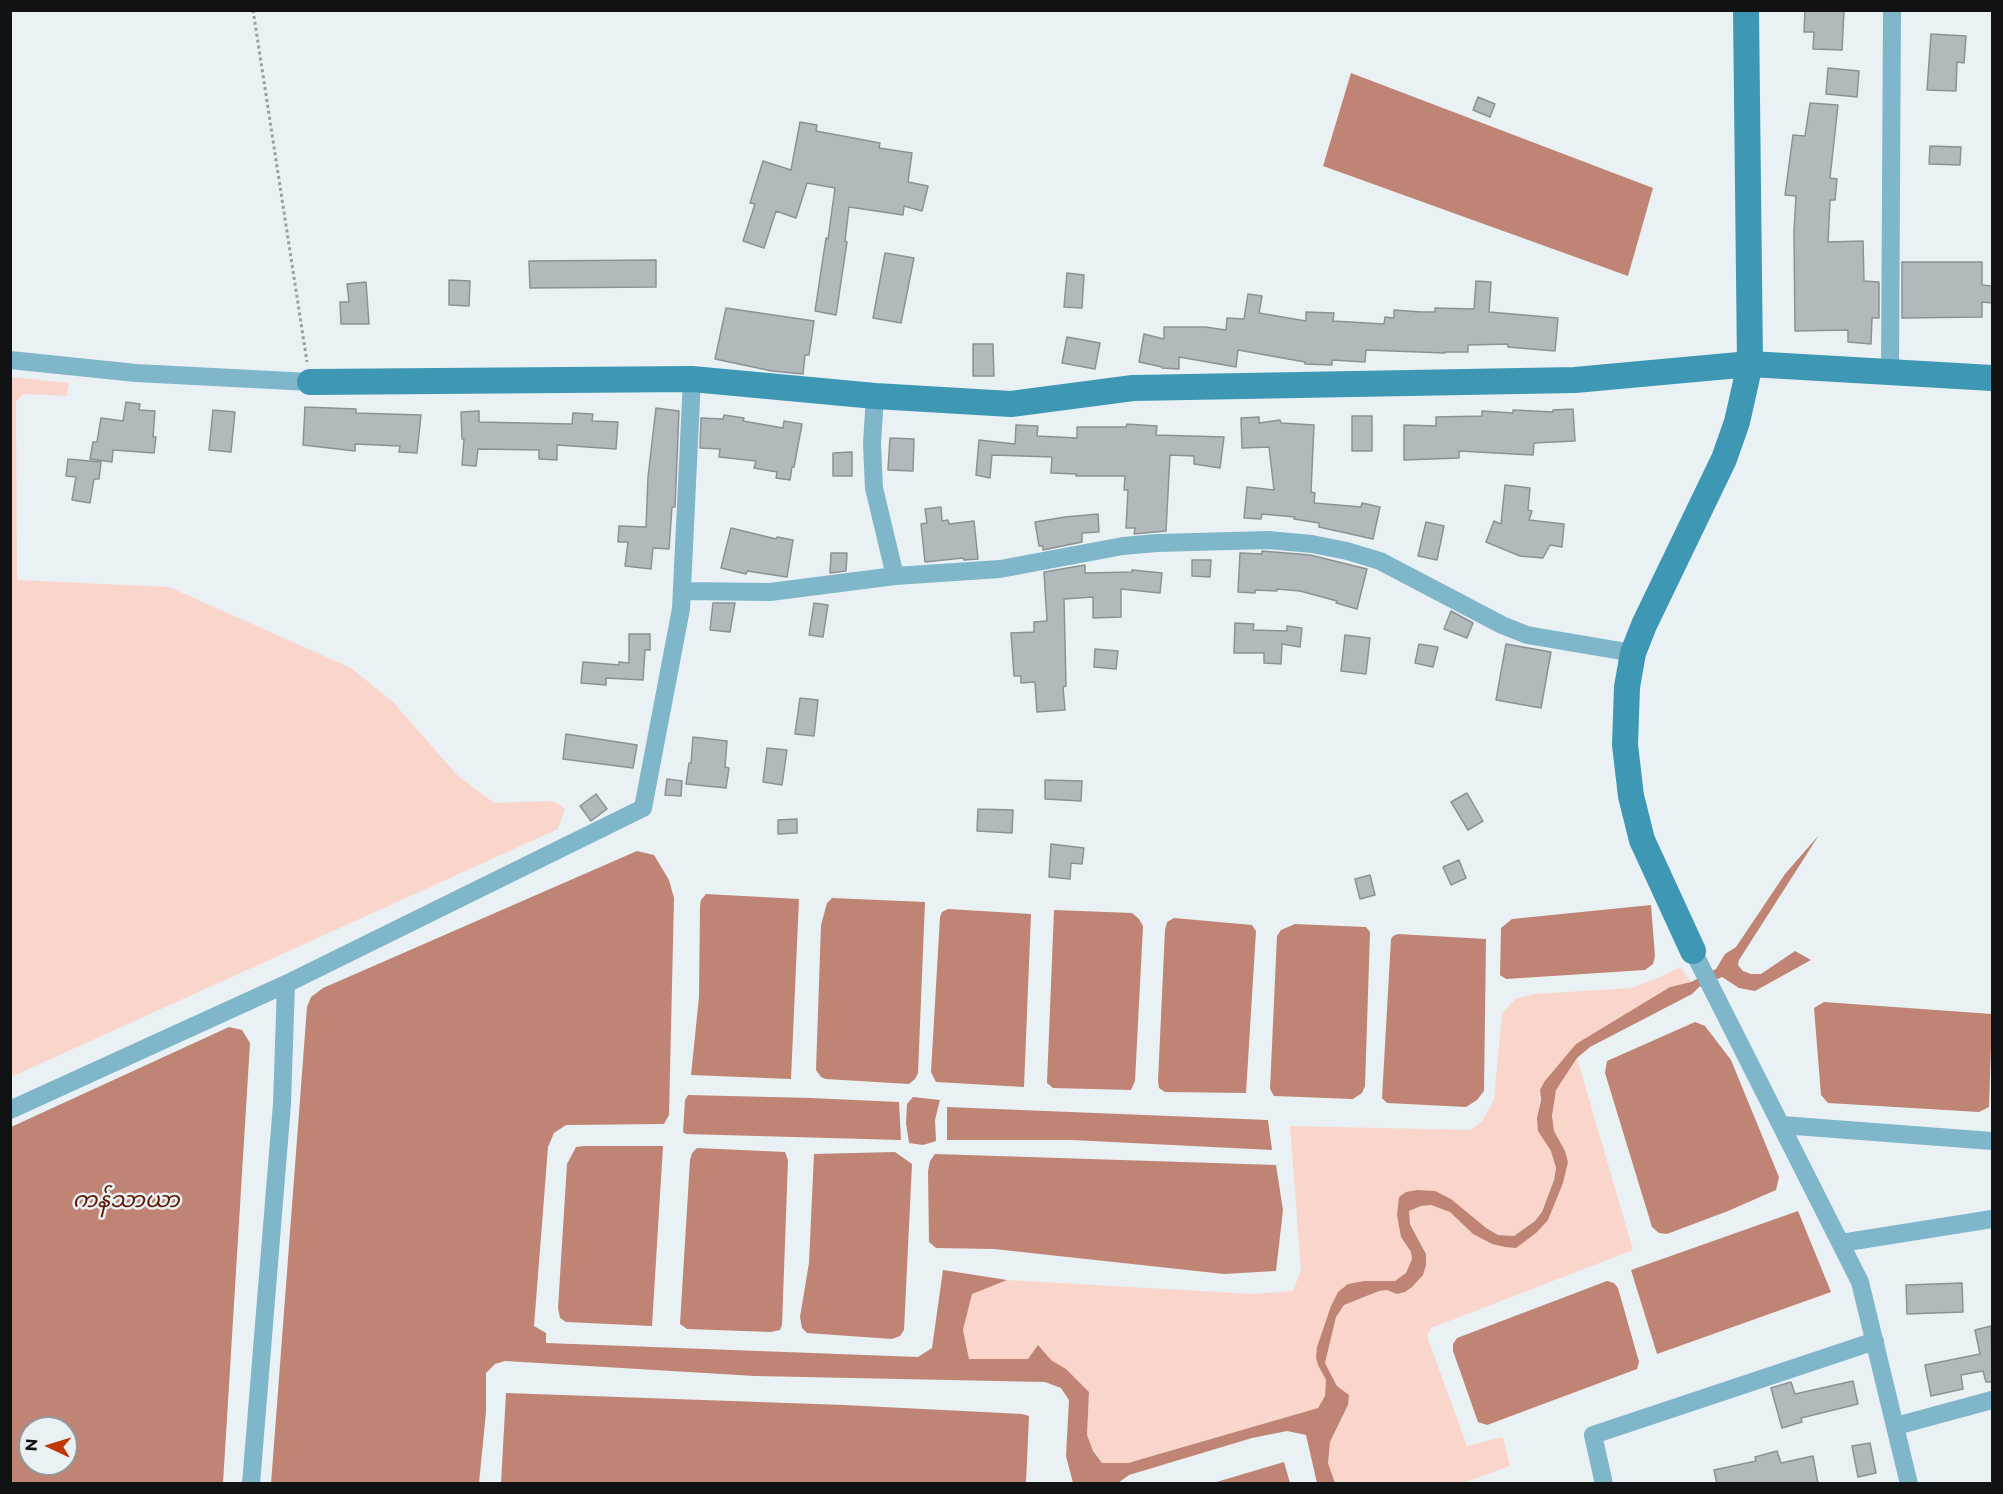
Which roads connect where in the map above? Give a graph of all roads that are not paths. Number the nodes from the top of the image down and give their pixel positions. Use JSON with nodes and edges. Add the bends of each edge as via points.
{"nodes":[{"id":1,"x":1746,"y":10,"type":"edge"},
{"id":2,"x":1893,"y":10,"type":"edge"},
{"id":3,"x":10,"y":360,"type":"edge"},
{"id":4,"x":1750,"y":364,"type":"junction"},
{"id":5,"x":1890,"y":372,"type":"junction"},
{"id":6,"x":1992,"y":378,"type":"edge"},
{"id":7,"x":692,"y":379,"type":"junction"},
{"id":8,"x":310,"y":382,"type":"joint"},
{"id":9,"x":875,"y":396,"type":"junction"},
{"id":10,"x":895,"y":576,"type":"junction"},
{"id":11,"x":682,"y":591,"type":"junction"},
{"id":12,"x":1633,"y":653,"type":"junction"},
{"id":13,"x":1694,"y":951,"type":"joint"},
{"id":14,"x":286,"y":984,"type":"junction"},
{"id":15,"x":10,"y":1110,"type":"edge"},
{"id":16,"x":1782,"y":1125,"type":"junction"},
{"id":17,"x":1992,"y":1141,"type":"edge"},
{"id":18,"x":1992,"y":1219,"type":"edge"},
{"id":19,"x":1841,"y":1243,"type":"junction"},
{"id":20,"x":1875,"y":1341,"type":"junction"},
{"id":21,"x":1992,"y":1400,"type":"edge"},
{"id":22,"x":1896,"y":1426,"type":"junction"},
{"id":23,"x":1909,"y":1483,"type":"edge"},
{"id":24,"x":250,"y":1484,"type":"edge"},
{"id":25,"x":1604,"y":1484,"type":"edge"}],
"edges":[{"from":1,"to":4,"type":"street"},
{"from":2,"to":5,"type":"street"},
{"from":3,"to":8,"type":"street","via":[[136,373]]},
{"from":4,"to":5,"type":"street"},
{"from":4,"to":9,"type":"street","via":[[1575,380],[1133,388],[1011,404]]},
{"from":4,"to":12,"type":"street","via":[[1724,459]]},
{"from":5,"to":6,"type":"street"},
{"from":7,"to":8,"type":"street"},
{"from":7,"to":9,"type":"street"},
{"from":7,"to":11,"type":"street"},
{"from":9,"to":10,"type":"street","via":[[874,488]]},
{"from":10,"to":11,"type":"street","via":[[770,592]]},
{"from":10,"to":12,"type":"street","via":[[1000,569],[1157,543],[1301,543],[1380,561],[1527,635]]},
{"from":11,"to":14,"type":"street","via":[[643,808]]},
{"from":12,"to":13,"type":"street","via":[[1627,687],[1625,745],[1631,796],[1642,840]]},
{"from":13,"to":16,"type":"street"},
{"from":14,"to":15,"type":"street"},
{"from":14,"to":24,"type":"street","via":[[282,1104]]},
{"from":16,"to":17,"type":"street"},
{"from":16,"to":19,"type":"street"},
{"from":18,"to":19,"type":"street"},
{"from":19,"to":20,"type":"street","via":[[1860,1282]]},
{"from":20,"to":22,"type":"street"},
{"from":20,"to":25,"type":"street","via":[[1593,1434]]},
{"from":21,"to":22,"type":"street"},
{"from":22,"to":23,"type":"street"}]}
